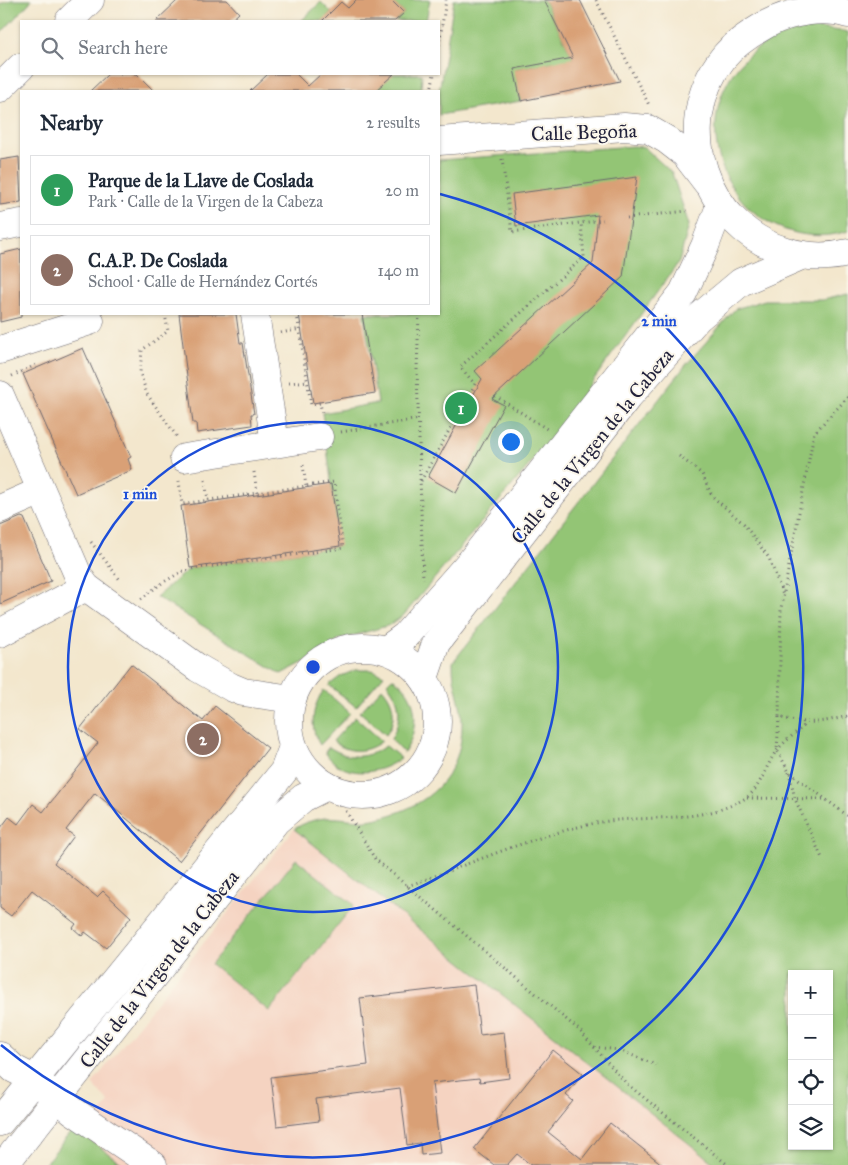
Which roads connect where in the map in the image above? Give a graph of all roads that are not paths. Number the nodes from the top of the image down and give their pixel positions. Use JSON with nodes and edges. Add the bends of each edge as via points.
{"nodes":[{"id":1,"x":90,"y":0,"type":"edge"},
{"id":2,"x":768,"y":0,"type":"edge"},
{"id":3,"x":848,"y":14,"type":"edge"},
{"id":4,"x":70,"y":20,"type":"edge"},
{"id":5,"x":747,"y":35,"type":"junction"},
{"id":6,"x":20,"y":68,"type":"edge"},
{"id":7,"x":0,"y":88,"type":"edge"},
{"id":8,"x":440,"y":141,"type":"edge"},
{"id":9,"x":714,"y":195,"type":"junction"},
{"id":10,"x":20,"y":223,"type":"edge"},
{"id":11,"x":0,"y":227,"type":"edge"},
{"id":12,"x":848,"y":253,"type":"edge"},
{"id":13,"x":801,"y":256,"type":"junction"},
{"id":14,"x":255,"y":315,"type":"edge"},
{"id":15,"x":90,"y":321,"type":"dead end"},
{"id":16,"x":0,"y":350,"type":"edge"},
{"id":17,"x":0,"y":395,"type":"edge"},
{"id":18,"x":329,"y":435,"type":"road end"},
{"id":19,"x":275,"y":443,"type":"junction"},
{"id":20,"x":178,"y":458,"type":"road end"},
{"id":21,"x":41,"y":491,"type":"junction"},
{"id":22,"x":0,"y":509,"type":"edge"},
{"id":23,"x":86,"y":587,"type":"junction"},
{"id":24,"x":0,"y":633,"type":"edge"},
{"id":25,"x":386,"y":650,"type":"junction"},
{"id":26,"x":424,"y":678,"type":"junction"},
{"id":27,"x":292,"y":699,"type":"junction"},
{"id":28,"x":293,"y":747,"type":"junction"},
{"id":29,"x":327,"y":786,"type":"junction"},
{"id":30,"x":0,"y":1056,"type":"edge"},
{"id":31,"x":34,"y":1079,"type":"junction"},
{"id":32,"x":58,"y":1097,"type":"junction"},
{"id":33,"x":0,"y":1122,"type":"edge"},
{"id":34,"x":4,"y":1165,"type":"edge"},
{"id":35,"x":153,"y":1165,"type":"edge"}],
"edges":[{"from":1,"to":4,"type":"main road"},
{"from":2,"to":5,"type":"main road"},
{"from":3,"to":5,"type":"main road","via":[[810,11],[777,18]]},
{"from":5,"to":9,"type":"main road","via":[[723,58],[706,87],[698,119],[698,153]]},
{"from":6,"to":7,"type":"main road"},
{"from":8,"to":9,"type":"main road","name":"Calle Begoña","via":[[624,127],[648,129],[685,154]]},
{"from":9,"to":13,"type":"main road","name":"Calle Begoña","via":[[742,230],[770,246]]},
{"from":9,"to":25,"type":"main road","name":"Calle de la Virgen de la Cabeza","via":[[705,246],[683,293],[471,561],[405,636]]},
{"from":10,"to":11,"type":"main road"},
{"from":12,"to":13,"type":"main road"},
{"from":13,"to":26,"type":"main road","name":"Calle de la Virgen de la Cabeza","via":[[741,282],[698,318],[626,398],[436,644]]},
{"from":14,"to":19,"type":"main road"},
{"from":15,"to":16,"type":"main road"},
{"from":17,"to":21,"type":"main road"},
{"from":18,"to":19,"type":"main road"},
{"from":19,"to":20,"type":"main road"},
{"from":21,"to":22,"type":"main road"},
{"from":21,"to":23,"type":"main road"},
{"from":23,"to":24,"type":"main road"},
{"from":23,"to":27,"type":"main road","via":[[198,668],[232,687],[243,692]]},
{"from":25,"to":26,"type":"main road","via":[[407,661]]},
{"from":25,"to":27,"type":"main road","via":[[366,646],[325,657],[306,672]]},
{"from":26,"to":29,"type":"main road","via":[[438,711],[438,730],[433,747],[418,770],[397,787],[380,794],[344,793]]},
{"from":27,"to":28,"type":"main road","via":[[288,715]]},
{"from":28,"to":29,"type":"main road","via":[[312,776]]},
{"from":28,"to":31,"type":"main road","name":"Calle de la Virgen de la Cabeza","via":[[284,771]]},
{"from":29,"to":32,"type":"main road","name":"Calle de la Virgen de la Cabeza","via":[[303,798],[276,821]]},
{"from":30,"to":31,"type":"main road","via":[[14,1070]]},
{"from":31,"to":32,"type":"main road"},
{"from":31,"to":33,"type":"main road","name":"Calle de la Virgen de la Cabeza"},
{"from":32,"to":34,"type":"main road","name":"Calle de la Virgen de la Cabeza"},
{"from":32,"to":35,"type":"main road","via":[[73,1111]]}]}
